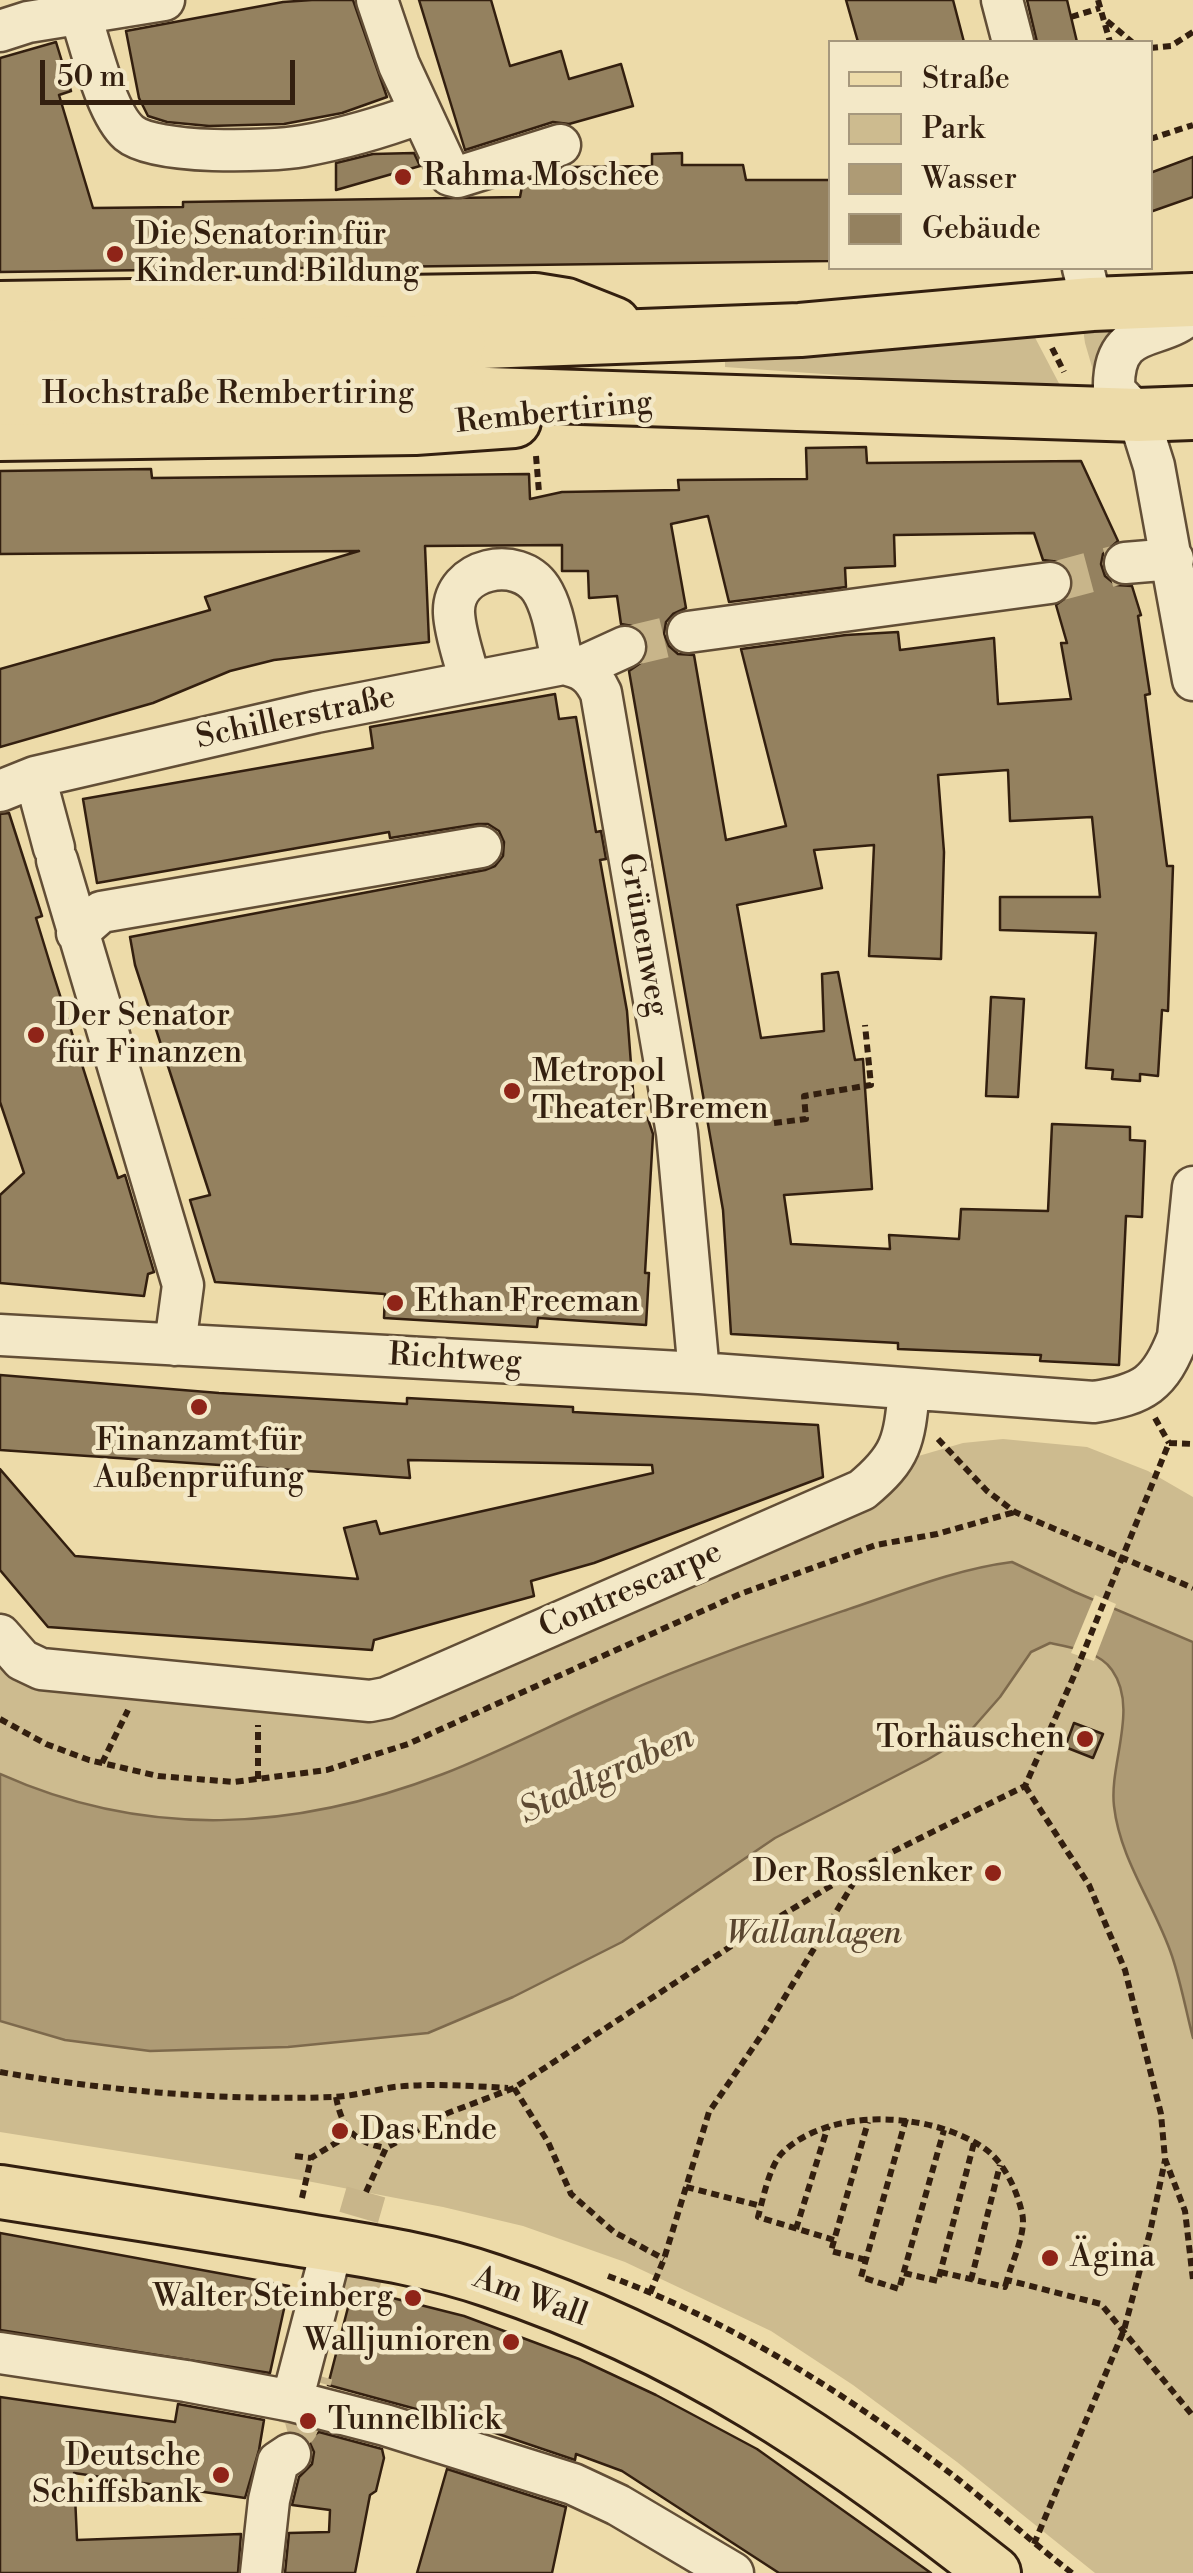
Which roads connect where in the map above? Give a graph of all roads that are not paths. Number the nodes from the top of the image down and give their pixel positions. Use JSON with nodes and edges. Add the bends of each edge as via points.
{"nodes":[{"id":1,"x":164,"y":0,"type":"edge"},
{"id":2,"x":377,"y":0,"type":"edge"},
{"id":3,"x":1002,"y":0,"type":"edge"},
{"id":4,"x":80,"y":14,"type":"junction"},
{"id":5,"x":16,"y":18,"type":"edge"},
{"id":6,"x":1012,"y":40,"type":"edge"},
{"id":7,"x":420,"y":114,"type":"junction"},
{"id":8,"x":560,"y":145,"type":"dead end"},
{"id":9,"x":1087,"y":286,"type":"edge"},
{"id":10,"x":1193,"y":300,"type":"edge"},
{"id":11,"x":0,"y":308,"type":"edge"},
{"id":12,"x":1193,"y":309,"type":"edge"},
{"id":13,"x":638,"y":334,"type":"junction"},
{"id":14,"x":0,"y":348,"type":"edge"},
{"id":15,"x":457,"y":368,"type":"junction"},
{"id":16,"x":0,"y":396,"type":"edge"},
{"id":17,"x":688,"y":398,"type":"junction"},
{"id":18,"x":1193,"y":413,"type":"edge"},
{"id":19,"x":1138,"y":415,"type":"junction"},
{"id":20,"x":0,"y":434,"type":"edge"},
{"id":21,"x":1173,"y":559,"type":"junction"},
{"id":22,"x":1126,"y":563,"type":"tunnel mouth"},
{"id":23,"x":1050,"y":583,"type":"tunnel mouth"},
{"id":24,"x":1187,"y":602,"type":"edge"},
{"id":25,"x":688,"y":632,"type":"tunnel mouth"},
{"id":26,"x":625,"y":646,"type":"tunnel mouth"},
{"id":27,"x":578,"y":670,"type":"junction"},
{"id":28,"x":1193,"y":680,"type":"edge"},
{"id":29,"x":470,"y":682,"type":"junction"},
{"id":30,"x":18,"y":784,"type":"edge"},
{"id":31,"x":481,"y":846,"type":"dead end"},
{"id":32,"x":77,"y":933,"type":"junction"},
{"id":33,"x":1193,"y":1187,"type":"edge"},
{"id":34,"x":0,"y":1335,"type":"edge"},
{"id":35,"x":175,"y":1345,"type":"junction"},
{"id":36,"x":1181,"y":1364,"type":"edge"},
{"id":37,"x":699,"y":1373,"type":"junction"},
{"id":38,"x":910,"y":1390,"type":"junction"},
{"id":39,"x":0,"y":1635,"type":"edge"},
{"id":40,"x":0,"y":2192,"type":"edge"},
{"id":41,"x":333,"y":2244,"type":"junction"},
{"id":42,"x":0,"y":2353,"type":"edge"},
{"id":43,"x":287,"y":2437,"type":"junction"},
{"id":44,"x":1010,"y":2564,"type":"edge"},
{"id":45,"x":261,"y":2573,"type":"edge"},
{"id":46,"x":733,"y":2573,"type":"edge"}],
"edges":[{"from":1,"to":4,"type":"street"},
{"from":2,"to":7,"type":"street"},
{"from":3,"to":6,"type":"street"},
{"from":4,"to":5,"type":"street"},
{"from":4,"to":7,"type":"street","via":[[112,108],[130,134],[219,165]]},
{"from":7,"to":8,"type":"street","via":[[450,175]]},
{"from":9,"to":10,"type":"main road"},
{"from":9,"to":13,"type":"main road","via":[[1036,310],[800,330]]},
{"from":11,"to":13,"type":"main road","via":[[535,300],[566,304]]},
{"from":12,"to":19,"type":"street","via":[[1184,321],[1122,350],[1114,390]]},
{"from":13,"to":15,"type":"main road"},
{"from":14,"to":15,"type":"highway","name":"Hochstraße Rembertiring"},
{"from":15,"to":16,"type":"highway","name":"Hochstraße Rembertiring"},
{"from":15,"to":17,"type":"main road","name":"Rembertiring"},
{"from":17,"to":19,"type":"main road","name":"Rembertiring"},
{"from":17,"to":20,"type":"main road","name":"Rembertiring","via":[[534,420],[414,428]]},
{"from":18,"to":19,"type":"main road","name":"Rembertiring"},
{"from":19,"to":21,"type":"street"},
{"from":21,"to":22,"type":"street"},
{"from":21,"to":24,"type":"street"},
{"from":23,"to":25,"type":"street"},
{"from":24,"to":28,"type":"street"},
{"from":26,"to":27,"type":"street","name":"Schillerstraße"},
{"from":27,"to":29,"type":"street","name":"Schillerstraße"},
{"from":27,"to":29,"type":"street","name":"Grünenweg","via":[[537,583],[514,570],[486,570],[462,590],[454,612]]},
{"from":27,"to":37,"type":"street","name":"Grünenweg","via":[[600,693],[677,1133]]},
{"from":29,"to":30,"type":"street","name":"Schillerstraße"},
{"from":30,"to":32,"type":"street","via":[[56,854]]},
{"from":31,"to":32,"type":"street","via":[[101,912]]},
{"from":32,"to":35,"type":"street","via":[[184,1285]]},
{"from":33,"to":36,"type":"street"},
{"from":34,"to":35,"type":"street","name":"Richtweg"},
{"from":35,"to":37,"type":"street","name":"Richtweg"},
{"from":36,"to":38,"type":"street","via":[[1142,1391],[1094,1402]]},
{"from":37,"to":38,"type":"street","name":"Richtweg"},
{"from":38,"to":39,"type":"street","name":"Contrescarpe","via":[[890,1466],[862,1490],[386,1698],[41,1669],[22,1660]]},
{"from":40,"to":41,"type":"main road","name":"Am Wall"},
{"from":41,"to":43,"type":"street"},
{"from":41,"to":44,"type":"main road","name":"Am Wall","via":[[491,2280],[632,2335],[781,2416]]},
{"from":42,"to":43,"type":"street","via":[[186,2381]]},
{"from":43,"to":45,"type":"street","via":[[268,2500]]},
{"from":43,"to":46,"type":"street","via":[[385,2425],[574,2484]]}]}
